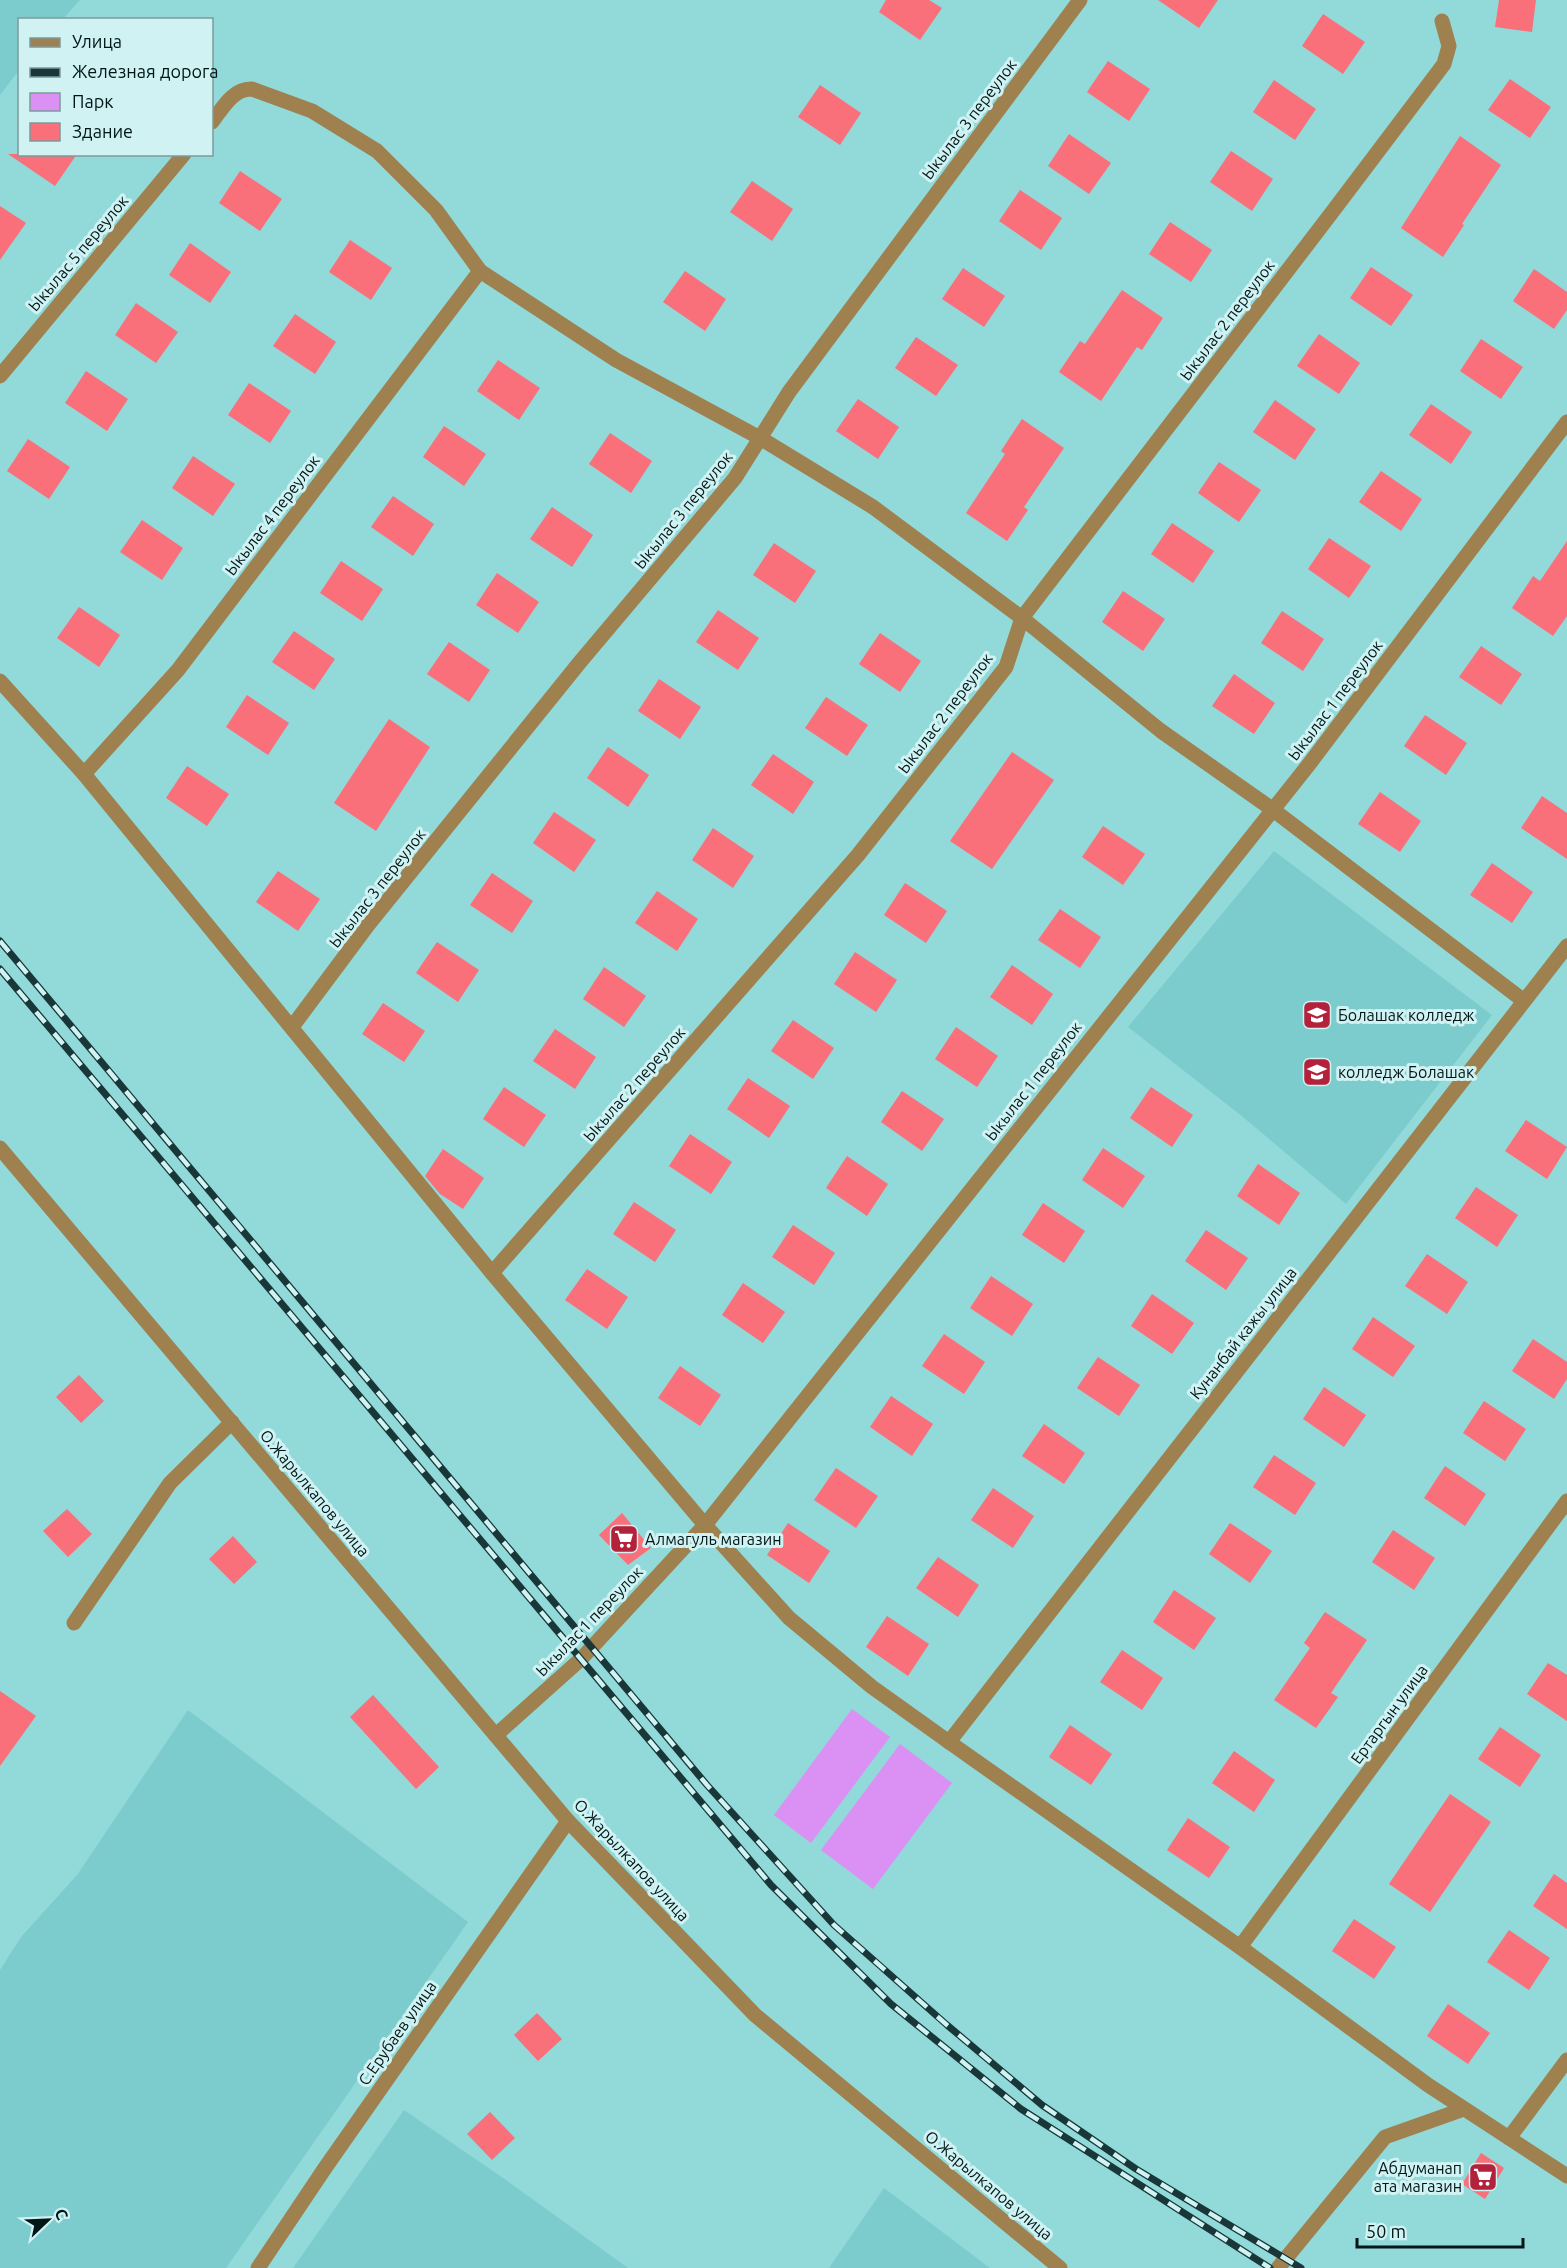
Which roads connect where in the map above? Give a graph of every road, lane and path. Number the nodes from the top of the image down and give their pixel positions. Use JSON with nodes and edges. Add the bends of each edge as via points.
{"nodes":[{"id":1,"x":1080,"y":0,"type":"edge"},
{"id":2,"x":1442,"y":21,"type":"dead end"},
{"id":3,"x":213,"y":121,"type":"edge"},
{"id":4,"x":182,"y":156,"type":"edge"},
{"id":5,"x":480,"y":271,"type":"junction"},
{"id":6,"x":0,"y":376,"type":"edge"},
{"id":7,"x":1567,"y":422,"type":"edge"},
{"id":8,"x":760,"y":438,"type":"junction"},
{"id":9,"x":1022,"y":618,"type":"junction"},
{"id":10,"x":0,"y":681,"type":"edge"},
{"id":11,"x":84,"y":774,"type":"junction"},
{"id":12,"x":1272,"y":808,"type":"junction"},
{"id":13,"x":1567,"y":946,"type":"edge"},
{"id":14,"x":1524,"y":1001,"type":"junction"},
{"id":15,"x":292,"y":1027,"type":"junction"},
{"id":16,"x":2,"y":1154,"type":"edge"},
{"id":17,"x":492,"y":1274,"type":"junction"},
{"id":18,"x":232,"y":1422,"type":"junction"},
{"id":19,"x":1567,"y":1501,"type":"edge"},
{"id":20,"x":705,"y":1525,"type":"junction"},
{"id":21,"x":74,"y":1623,"type":"dead end"},
{"id":22,"x":496,"y":1734,"type":"junction"},
{"id":23,"x":949,"y":1742,"type":"junction"},
{"id":24,"x":568,"y":1821,"type":"junction"},
{"id":25,"x":1240,"y":1947,"type":"junction"},
{"id":26,"x":1567,"y":2060,"type":"edge"},
{"id":27,"x":1464,"y":2109,"type":"junction"},
{"id":28,"x":1509,"y":2138,"type":"junction"},
{"id":29,"x":1567,"y":2176,"type":"edge"},
{"id":30,"x":258,"y":2268,"type":"edge"},
{"id":31,"x":1060,"y":2268,"type":"edge"},
{"id":32,"x":1278,"y":2268,"type":"edge"}],
"edges":[{"from":1,"to":8,"type":"street","name":"Ыкылас 3 переулок","via":[[789,392]]},
{"from":2,"to":9,"type":"street","name":"Ыкылас 2 переулок","via":[[1449,46],[1444,64]]},
{"from":3,"to":5,"type":"street","via":[[236,92],[244,89],[312,111],[377,151],[436,210]]},
{"from":4,"to":6,"type":"street","name":"Ыкылас 5 переулок"},
{"from":5,"to":8,"type":"street","via":[[616,360]]},
{"from":5,"to":11,"type":"street","name":"Ыкылас 4 переулок","via":[[178,670]]},
{"from":7,"to":12,"type":"street","name":"Ыкылас 1 переулок"},
{"from":8,"to":9,"type":"street","via":[[873,507]]},
{"from":8,"to":15,"type":"street","name":"Ыкылас 3 переулок","via":[[735,478],[368,925]]},
{"from":9,"to":12,"type":"street","via":[[1161,731]]},
{"from":9,"to":17,"type":"street","name":"Ыкылас 2 переулок","via":[[1006,667],[858,855]]},
{"from":10,"to":11,"type":"street"},
{"from":11,"to":15,"type":"street"},
{"from":12,"to":14,"type":"street"},
{"from":12,"to":20,"type":"street","name":"Ыкылас 1 переулок"},
{"from":13,"to":14,"type":"street","name":"Кунанбай кажы улица"},
{"from":14,"to":23,"type":"street","name":"Кунанбай кажы улица"},
{"from":15,"to":17,"type":"street"},
{"from":16,"to":18,"type":"street","name":"О.Жарылкапов улица"},
{"from":17,"to":20,"type":"street"},
{"from":18,"to":21,"type":"street","via":[[170,1483]]},
{"from":18,"to":22,"type":"street","name":"О.Жарылкапов улица"},
{"from":19,"to":25,"type":"street","name":"Ертаргын улица"},
{"from":20,"to":22,"type":"street","name":"Ыкылас 1 переулок","via":[[581,1659]]},
{"from":20,"to":23,"type":"street","via":[[789,1618],[872,1687]]},
{"from":22,"to":24,"type":"street","name":"О.Жарылкапов улица"},
{"from":23,"to":25,"type":"street"},
{"from":24,"to":30,"type":"street","name":"С.Ерубаев улица"},
{"from":24,"to":31,"type":"street","name":"О.Жарылкапов улица","via":[[754,2015]]},
{"from":25,"to":27,"type":"street"},
{"from":26,"to":28,"type":"street"},
{"from":27,"to":28,"type":"street"},
{"from":27,"to":32,"type":"street","via":[[1385,2137]]},
{"from":28,"to":29,"type":"street"}]}
